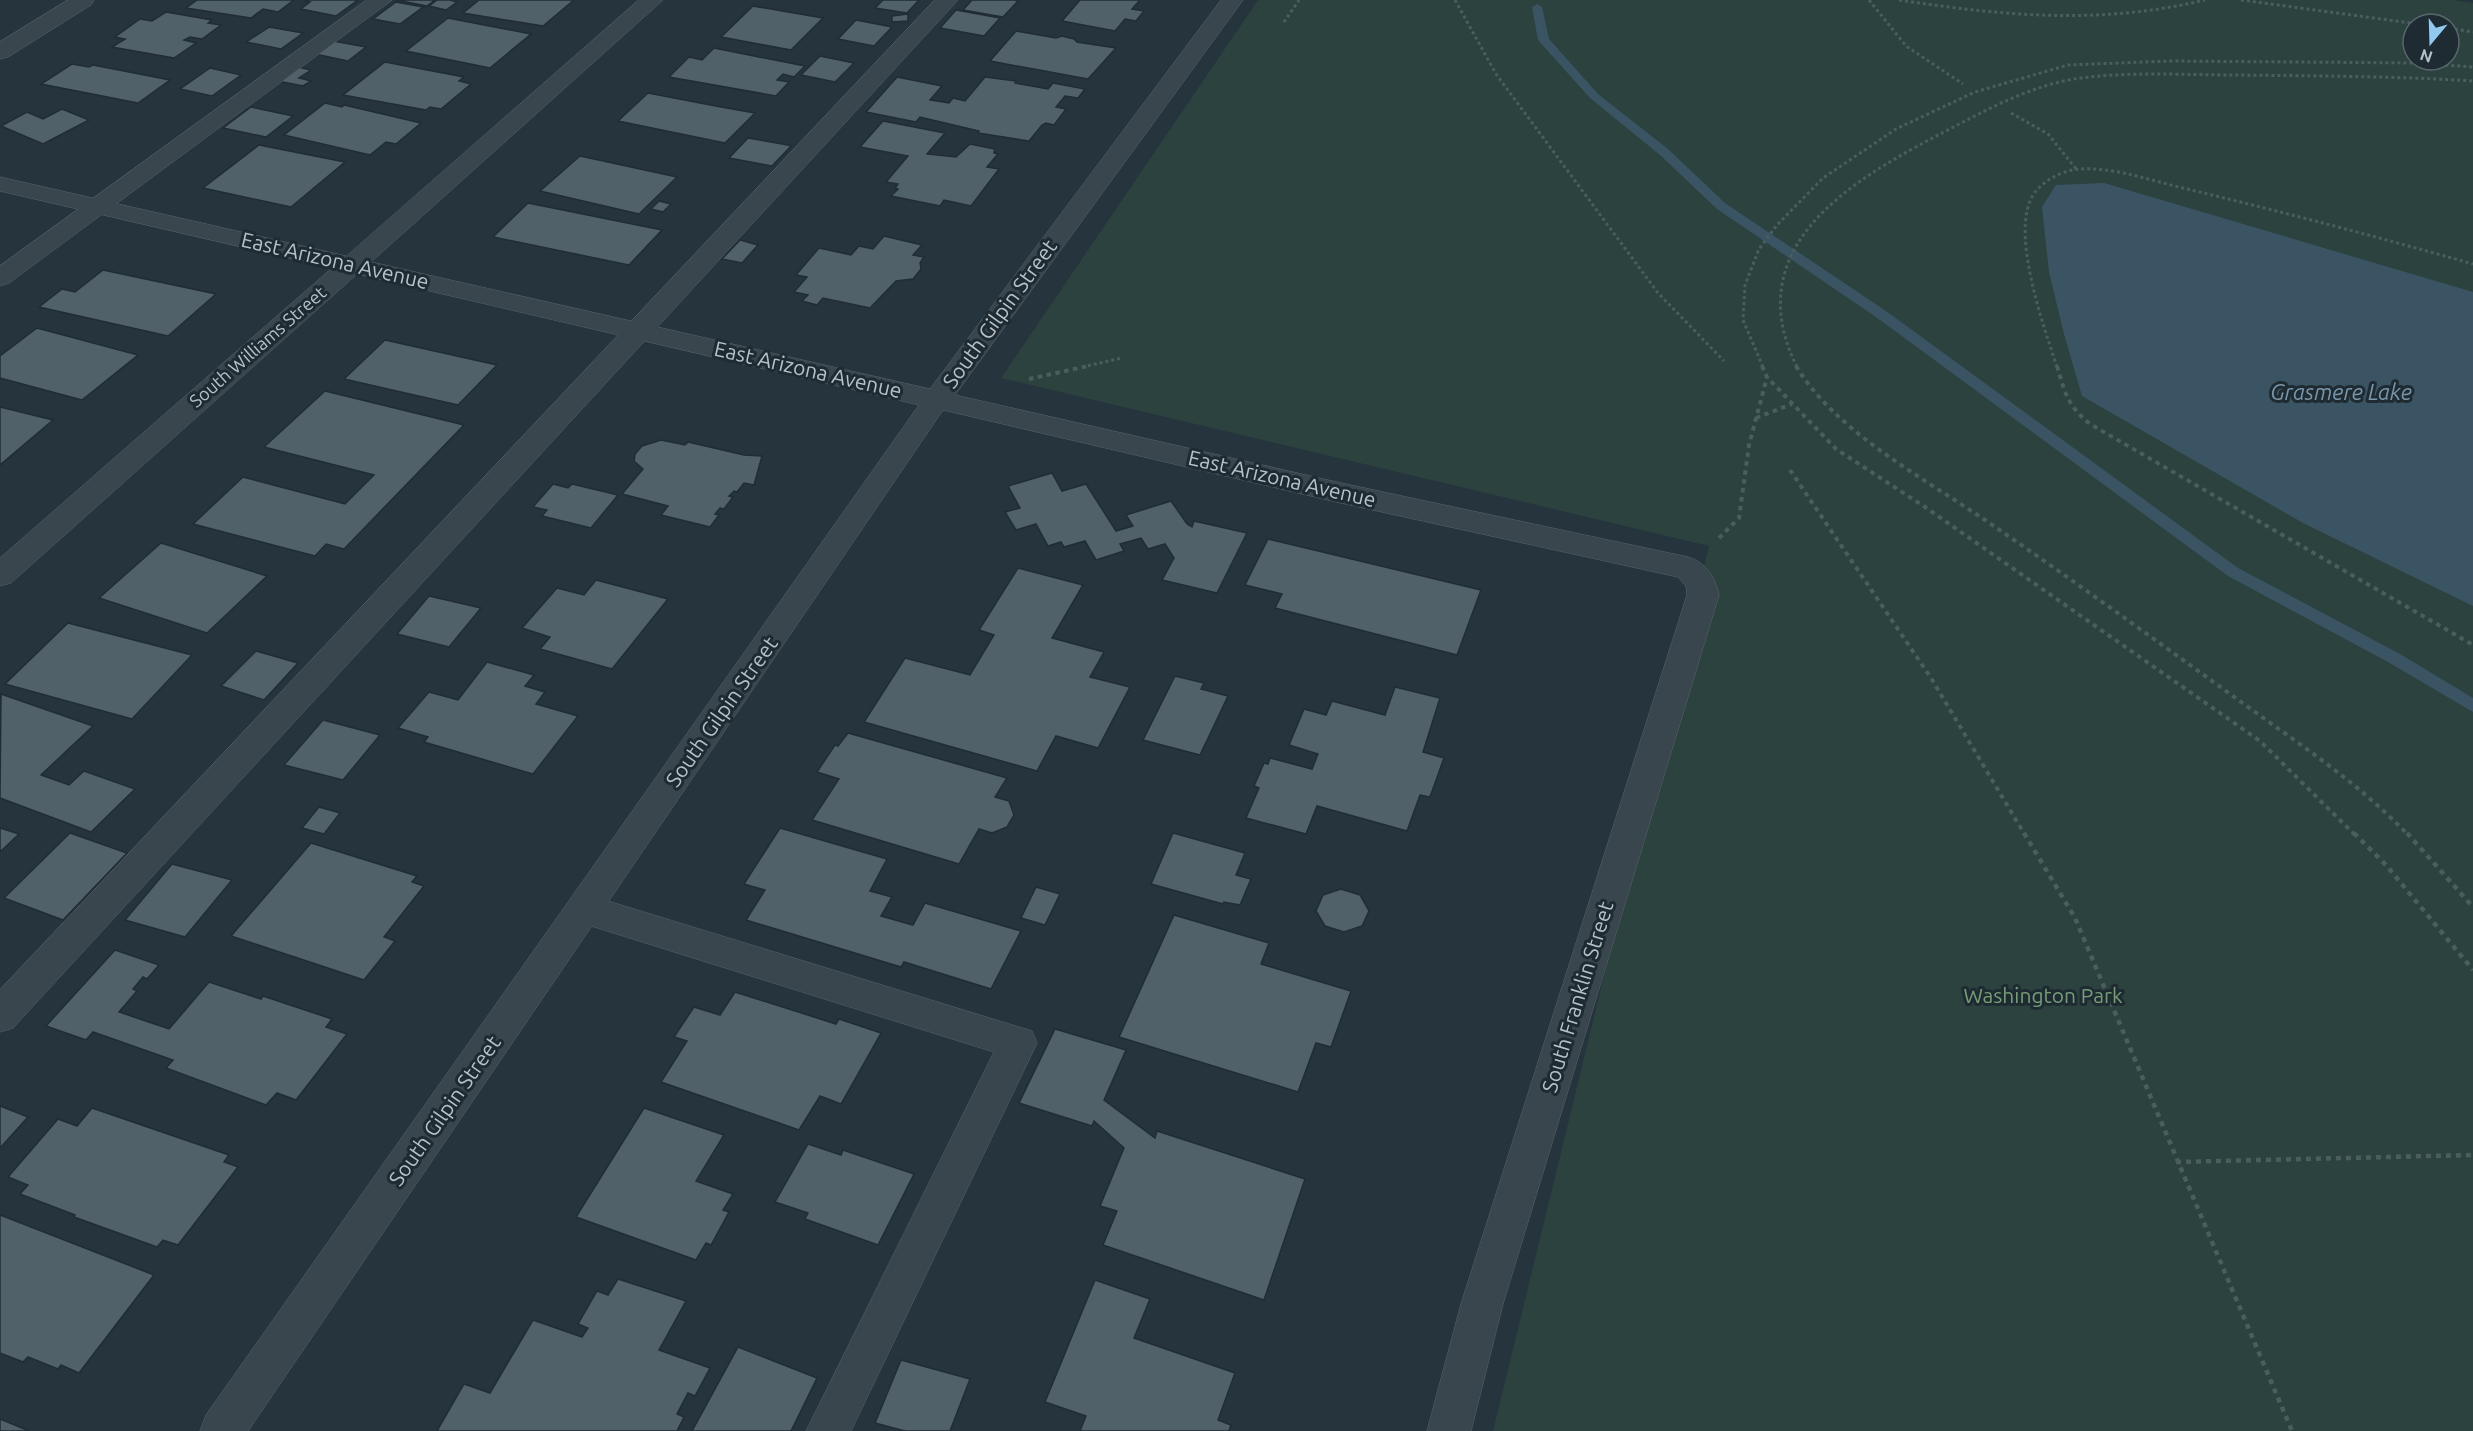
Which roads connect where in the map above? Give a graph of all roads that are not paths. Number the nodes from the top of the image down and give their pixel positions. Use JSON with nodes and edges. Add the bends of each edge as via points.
{"nodes":[{"id":1,"x":83,"y":0,"type":"edge"},
{"id":2,"x":381,"y":0,"type":"edge"},
{"id":3,"x":652,"y":0,"type":"edge"},
{"id":4,"x":947,"y":0,"type":"edge"},
{"id":5,"x":1232,"y":0,"type":"edge"},
{"id":6,"x":0,"y":52,"type":"edge"},
{"id":7,"x":0,"y":184,"type":"edge"},
{"id":8,"x":96,"y":206,"type":"junction"},
{"id":9,"x":351,"y":265,"type":"junction"},
{"id":10,"x":0,"y":278,"type":"edge"},
{"id":11,"x":637,"y":331,"type":"junction"},
{"id":12,"x":937,"y":399,"type":"junction"},
{"id":13,"x":1688,"y":568,"type":"joint"},
{"id":14,"x":0,"y":575,"type":"edge"},
{"id":15,"x":585,"y":909,"type":"junction"},
{"id":16,"x":0,"y":1016,"type":"edge"},
{"id":17,"x":222,"y":1431,"type":"edge"},
{"id":18,"x":828,"y":1431,"type":"edge"},
{"id":19,"x":1449,"y":1431,"type":"edge"}],
"edges":[{"from":1,"to":6,"type":"street"},
{"from":2,"to":8,"type":"street"},
{"from":3,"to":9,"type":"street","name":"South Williams Street"},
{"from":4,"to":11,"type":"street"},
{"from":5,"to":12,"type":"street","name":"South Gilpin Street"},
{"from":7,"to":8,"type":"street","name":"East Arizona Avenue"},
{"from":8,"to":9,"type":"street","name":"East Arizona Avenue"},
{"from":8,"to":10,"type":"street"},
{"from":9,"to":11,"type":"street","name":"East Arizona Avenue"},
{"from":9,"to":14,"type":"street","name":"South Williams Street"},
{"from":11,"to":12,"type":"street","name":"East Arizona Avenue"},
{"from":11,"to":16,"type":"street"},
{"from":12,"to":13,"type":"street","name":"East Arizona Avenue","via":[[1341,493]]},
{"from":12,"to":15,"type":"street","name":"South Gilpin Street"},
{"from":13,"to":19,"type":"street","name":"South Franklin Street","via":[[1701,583],[1701,605],[1482,1304]]},
{"from":15,"to":17,"type":"street","name":"South Gilpin Street"},
{"from":15,"to":18,"type":"street","via":[[1017,1043]]}]}
